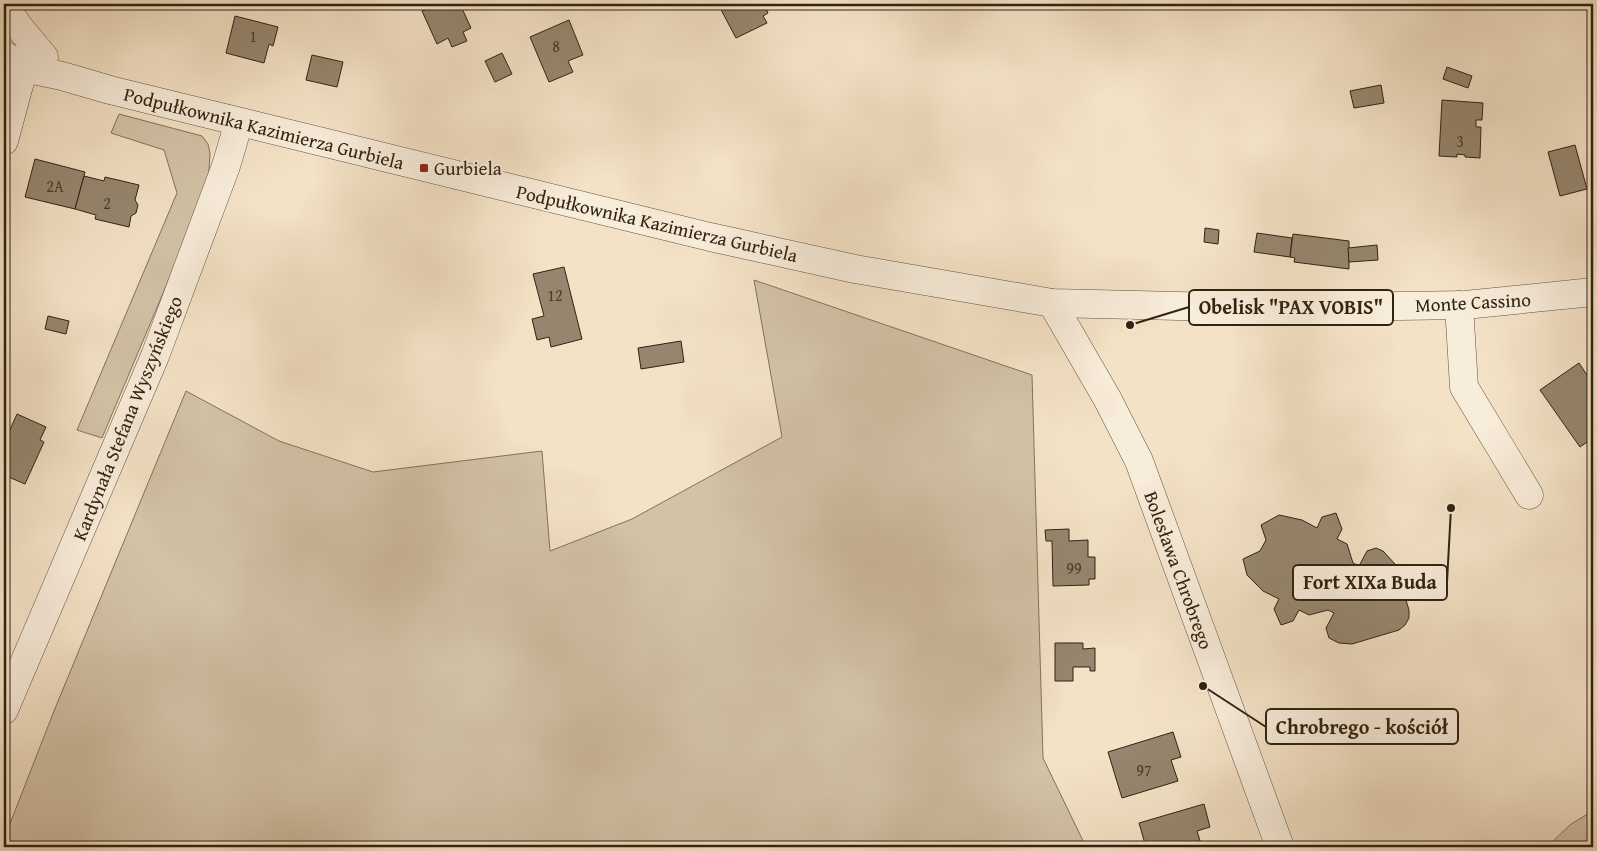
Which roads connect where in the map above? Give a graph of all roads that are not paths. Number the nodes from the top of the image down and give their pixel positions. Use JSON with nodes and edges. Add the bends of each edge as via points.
{"nodes":[{"id":1,"x":4,"y":5,"type":"edge"},
{"id":2,"x":20,"y":55,"type":"edge"},
{"id":3,"x":240,"y":122,"type":"junction"},
{"id":4,"x":4,"y":141,"type":"edge"},
{"id":5,"x":1593,"y":292,"type":"edge"},
{"id":6,"x":1052,"y":303,"type":"junction"},
{"id":7,"x":1459,"y":305,"type":"junction"},
{"id":8,"x":1529,"y":495,"type":"dead end"},
{"id":9,"x":4,"y":710,"type":"edge"},
{"id":10,"x":1280,"y":847,"type":"edge"}],
"edges":[{"from":1,"to":2,"type":"street"},
{"from":2,"to":3,"type":"street","name":"Podpułkownika Kazimierza Gurbiela","via":[[62,76]]},
{"from":2,"to":4,"type":"street"},
{"from":3,"to":6,"type":"street","name":"Podpułkownika Kazimierza Gurbiela","via":[[786,254]]},
{"from":3,"to":9,"type":"street","name":"Kardynała Stefana Wyszyńskiego","via":[[155,356]]},
{"from":5,"to":7,"type":"street","name":"Monte Cassino"},
{"from":6,"to":7,"type":"street","name":"Monte Cassino","via":[[1263,308]]},
{"from":6,"to":10,"type":"street","name":"Bolesława Chrobrego","via":[[1139,461]]},
{"from":7,"to":8,"type":"street","via":[[1464,387]]}]}
